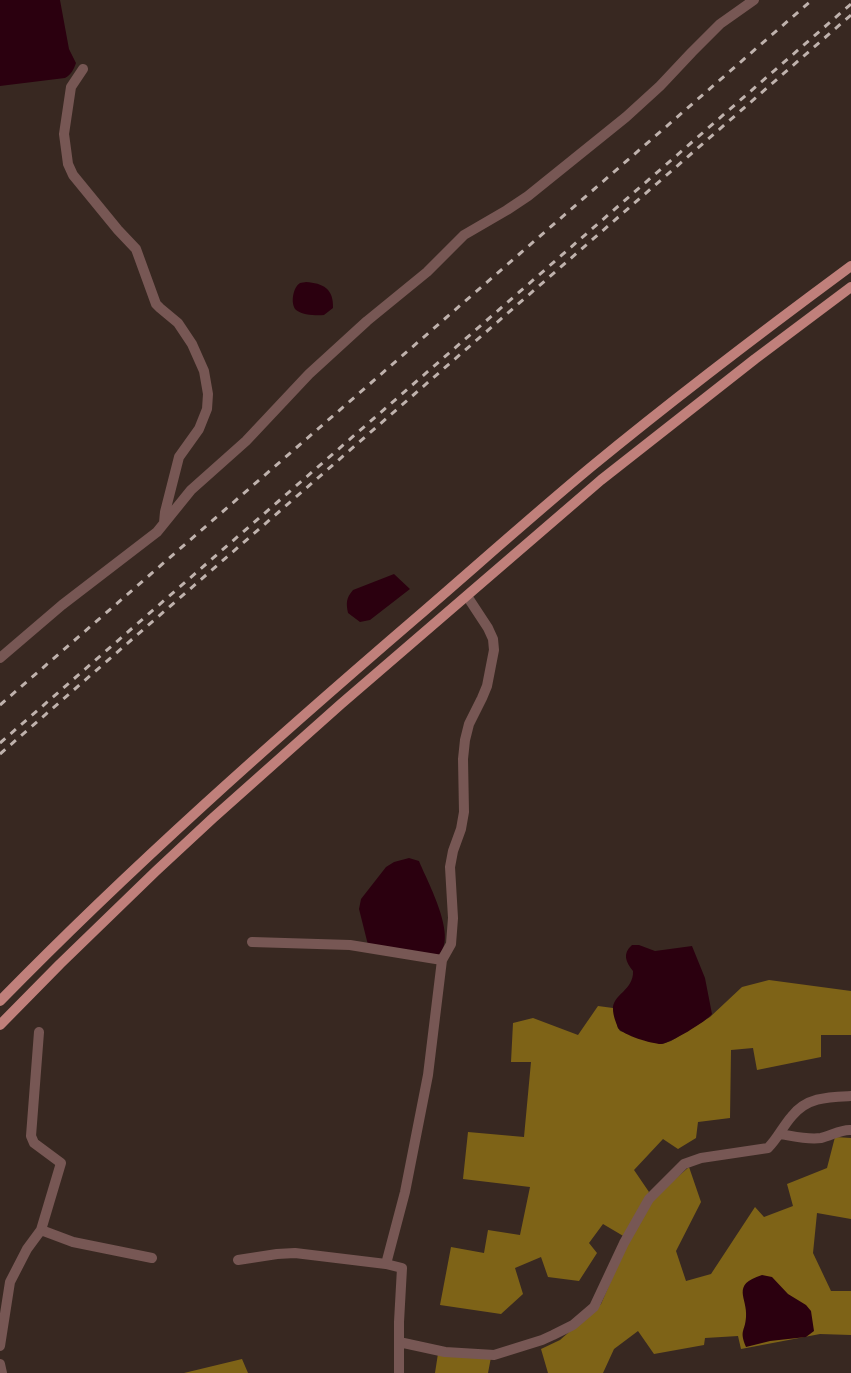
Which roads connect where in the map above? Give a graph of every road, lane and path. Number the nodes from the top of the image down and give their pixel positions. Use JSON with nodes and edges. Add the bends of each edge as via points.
{"nodes":[{"id":1,"x":754,"y":0,"type":"edge"},
{"id":2,"x":83,"y":69,"type":"dead end"},
{"id":3,"x":851,"y":266,"type":"edge"},
{"id":4,"x":851,"y":287,"type":"edge"},
{"id":5,"x":164,"y":524,"type":"junction"},
{"id":6,"x":466,"y":596,"type":"junction"},
{"id":7,"x":0,"y":658,"type":"edge"},
{"id":8,"x":252,"y":942,"type":"dead end"},
{"id":9,"x":442,"y":960,"type":"junction"},
{"id":10,"x":0,"y":1001,"type":"edge"},
{"id":11,"x":0,"y":1025,"type":"edge"},
{"id":12,"x":39,"y":1032,"type":"dead end"},
{"id":13,"x":851,"y":1096,"type":"edge"},
{"id":14,"x":851,"y":1130,"type":"edge"},
{"id":15,"x":780,"y":1134,"type":"junction"},
{"id":16,"x":41,"y":1230,"type":"junction"},
{"id":17,"x":152,"y":1258,"type":"dead end"},
{"id":18,"x":238,"y":1260,"type":"dead end"},
{"id":19,"x":386,"y":1264,"type":"junction"},
{"id":20,"x":399,"y":1342,"type":"junction"},
{"id":21,"x":0,"y":1346,"type":"edge"},
{"id":22,"x":0,"y":1364,"type":"edge"},
{"id":23,"x":2,"y":1373,"type":"edge"},
{"id":24,"x":399,"y":1373,"type":"edge"}],
"edges":[{"from":1,"to":5,"type":"street","via":[[720,24],[626,117],[528,196],[464,235],[427,272],[367,321],[314,370],[246,441],[191,490]]},
{"from":2,"to":5,"type":"street","via":[[70,86],[64,134],[69,167],[136,249],[156,304],[178,324],[189,339],[204,371],[206,382],[208,409],[199,428],[179,456]]},
{"from":3,"to":10,"type":"main road","via":[[739,350],[590,468],[342,681],[151,853]]},
{"from":4,"to":6,"type":"main road","via":[[749,363],[607,476]]},
{"from":5,"to":7,"type":"street","via":[[148,540],[62,605]]},
{"from":6,"to":9,"type":"street","via":[[488,628],[494,650],[487,686],[469,724],[465,740],[464,812],[461,829],[452,851],[450,867],[453,918],[451,944]]},
{"from":6,"to":11,"type":"main road","via":[[219,812],[108,917]]},
{"from":8,"to":9,"type":"street","via":[[350,946]]},
{"from":9,"to":19,"type":"street","via":[[428,1075],[405,1192]]},
{"from":12,"to":16,"type":"street","via":[[31,1136],[34,1143],[61,1163]]},
{"from":13,"to":15,"type":"street","via":[[808,1102],[791,1116]]},
{"from":14,"to":15,"type":"street","via":[[818,1138]]},
{"from":15,"to":20,"type":"street","via":[[768,1148],[701,1158],[684,1164],[649,1198],[594,1307],[573,1325],[542,1340],[494,1355],[445,1352]]},
{"from":16,"to":17,"type":"street","via":[[73,1242]]},
{"from":16,"to":21,"type":"street","via":[[27,1249],[10,1282]]},
{"from":18,"to":19,"type":"street","via":[[295,1253]]},
{"from":19,"to":20,"type":"street","via":[[402,1268]]},
{"from":20,"to":24,"type":"street"},
{"from":22,"to":23,"type":"street"}]}
